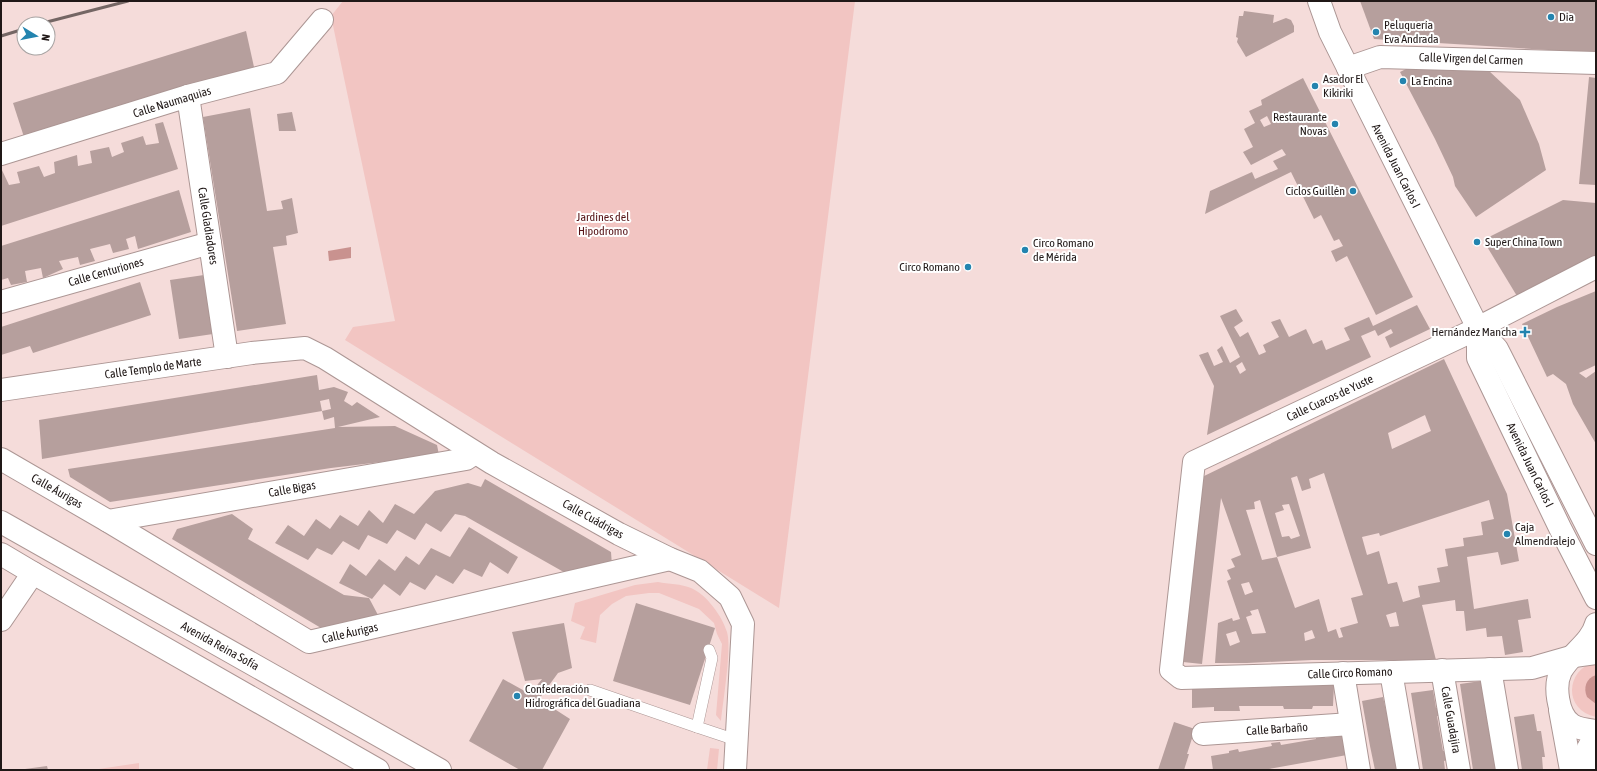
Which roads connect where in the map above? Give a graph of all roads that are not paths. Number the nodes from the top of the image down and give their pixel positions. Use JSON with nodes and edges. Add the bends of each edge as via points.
{"nodes":[{"id":1,"x":1319,"y":1,"type":"edge"},
{"id":2,"x":322,"y":20,"type":"dead end"},
{"id":3,"x":1596,"y":63,"type":"edge"},
{"id":4,"x":1348,"y":68,"type":"junction"},
{"id":5,"x":188,"y":96,"type":"junction"},
{"id":6,"x":1,"y":154,"type":"edge"},
{"id":7,"x":210,"y":242,"type":"junction"},
{"id":8,"x":1596,"y":268,"type":"edge"},
{"id":9,"x":1,"y":302,"type":"edge"},
{"id":10,"x":1472,"y":331,"type":"junction"},
{"id":11,"x":305,"y":348,"type":"joint"},
{"id":12,"x":227,"y":357,"type":"junction"},
{"id":13,"x":1,"y":390,"type":"edge"},
{"id":14,"x":475,"y":453,"type":"junction"},
{"id":15,"x":1,"y":459,"type":"edge"},
{"id":16,"x":108,"y":521,"type":"junction"},
{"id":17,"x":2,"y":523,"type":"edge"},
{"id":18,"x":1596,"y":544,"type":"edge"},
{"id":19,"x":1,"y":554,"type":"edge"},
{"id":20,"x":670,"y":559,"type":"junction"},
{"id":21,"x":33,"y":573,"type":"junction"},
{"id":22,"x":1596,"y":598,"type":"edge"},
{"id":23,"x":1,"y":620,"type":"edge"},
{"id":24,"x":1596,"y":624,"type":"edge"},
{"id":25,"x":708,"y":650,"type":"dead end"},
{"id":26,"x":1596,"y":653,"type":"edge"},
{"id":27,"x":1574,"y":656,"type":"junction"},
{"id":28,"x":1532,"y":668,"type":"junction"},
{"id":29,"x":1490,"y":669,"type":"junction"},
{"id":30,"x":1171,"y":670,"type":"joint"},
{"id":31,"x":1442,"y":670,"type":"junction"},
{"id":32,"x":1391,"y":672,"type":"junction"},
{"id":33,"x":1343,"y":673,"type":"junction"},
{"id":34,"x":590,"y":690,"type":"dead end"},
{"id":35,"x":1558,"y":700,"type":"junction"},
{"id":36,"x":1351,"y":724,"type":"junction"},
{"id":37,"x":697,"y":726,"type":"junction"},
{"id":38,"x":1596,"y":731,"type":"edge"},
{"id":39,"x":1203,"y":734,"type":"dead end"},
{"id":40,"x":1596,"y":738,"type":"edge"},
{"id":41,"x":736,"y":740,"type":"junction"},
{"id":42,"x":378,"y":770,"type":"edge"},
{"id":43,"x":440,"y":770,"type":"edge"},
{"id":44,"x":734,"y":770,"type":"edge"},
{"id":45,"x":1359,"y":770,"type":"edge"},
{"id":46,"x":1408,"y":770,"type":"edge"},
{"id":47,"x":1459,"y":770,"type":"edge"},
{"id":48,"x":1507,"y":770,"type":"edge"},
{"id":49,"x":1571,"y":770,"type":"edge"},
{"id":50,"x":1585,"y":770,"type":"edge"}],
"edges":[{"from":1,"to":4,"type":"main road","name":"Avenida Juan Carlos I","via":[[1330,32]]},
{"from":2,"to":5,"type":"main road","name":"Calle Naumaquias","via":[[277,72]]},
{"from":3,"to":4,"type":"main road","name":"Calle Virgen del Carmen","via":[[1380,57]]},
{"from":4,"to":10,"type":"main road","name":"Avenida Juan Carlos I"},
{"from":5,"to":6,"type":"main road","name":"Calle Naumaquias"},
{"from":5,"to":7,"type":"main road","name":"Calle Gladiadores"},
{"from":7,"to":9,"type":"main road","name":"Calle Centuriones"},
{"from":7,"to":12,"type":"main road","name":"Calle Gladiadores"},
{"from":8,"to":10,"type":"main road","name":"Calle Cuacos de Yuste"},
{"from":10,"to":18,"type":"main road","name":"Avenida Juan Carlos I","via":[[1497,349]]},
{"from":10,"to":22,"type":"main road","name":"Avenida Juan Carlos I","via":[[1478,358]]},
{"from":10,"to":30,"type":"main road","name":"Calle Cuacos de Yuste","via":[[1194,462]]},
{"from":11,"to":12,"type":"main road","name":"Calle Templo de Marte"},
{"from":11,"to":14,"type":"main road","name":"Calle Cuádrigas","via":[[325,358]]},
{"from":12,"to":13,"type":"main road","name":"Calle Templo de Marte"},
{"from":14,"to":16,"type":"main road","name":"Calle Bigas","via":[[466,459]]},
{"from":14,"to":20,"type":"main road","name":"Calle Cuádrigas","via":[[619,534]]},
{"from":15,"to":16,"type":"main road","name":"Calle Áurigas"},
{"from":16,"to":20,"type":"main road","name":"Calle Áurigas","via":[[309,642]]},
{"from":17,"to":43,"type":"main road","name":"Avenida Reina Sofía"},
{"from":19,"to":21,"type":"main road"},
{"from":20,"to":41,"type":"main road","name":"Calle Cuádrigas","via":[[700,571],[730,597],[743,624]]},
{"from":21,"to":23,"type":"main road"},
{"from":21,"to":42,"type":"main road"},
{"from":24,"to":27,"type":"main road","via":[[1593,634]]},
{"from":25,"to":37,"type":"lane","via":[[712,658]]},
{"from":26,"to":27,"type":"main road","name":"Calle Circo Romano"},
{"from":27,"to":28,"type":"main road","name":"Calle Circo Romano"},
{"from":27,"to":35,"type":"main road","via":[[1561,671]]},
{"from":28,"to":29,"type":"main road","name":"Calle Circo Romano"},
{"from":28,"to":35,"type":"main road"},
{"from":29,"to":31,"type":"main road","name":"Calle Circo Romano"},
{"from":29,"to":48,"type":"main road"},
{"from":30,"to":33,"type":"main road","name":"Calle Circo Romano","via":[[1181,678]]},
{"from":31,"to":32,"type":"main road","name":"Calle Circo Romano"},
{"from":31,"to":47,"type":"main road","name":"Calle Guadajira"},
{"from":32,"to":33,"type":"main road","name":"Calle Circo Romano"},
{"from":32,"to":46,"type":"main road"},
{"from":33,"to":36,"type":"main road"},
{"from":34,"to":37,"type":"lane"},
{"from":35,"to":38,"type":"main road","via":[[1572,725]]},
{"from":35,"to":49,"type":"main road"},
{"from":36,"to":39,"type":"main road","name":"Calle Barbaño"},
{"from":36,"to":45,"type":"main road"},
{"from":37,"to":41,"type":"lane"},
{"from":40,"to":50,"type":"main road","via":[[1584,757]]},
{"from":41,"to":44,"type":"main road","name":"Calle Cuádrigas"}]}
